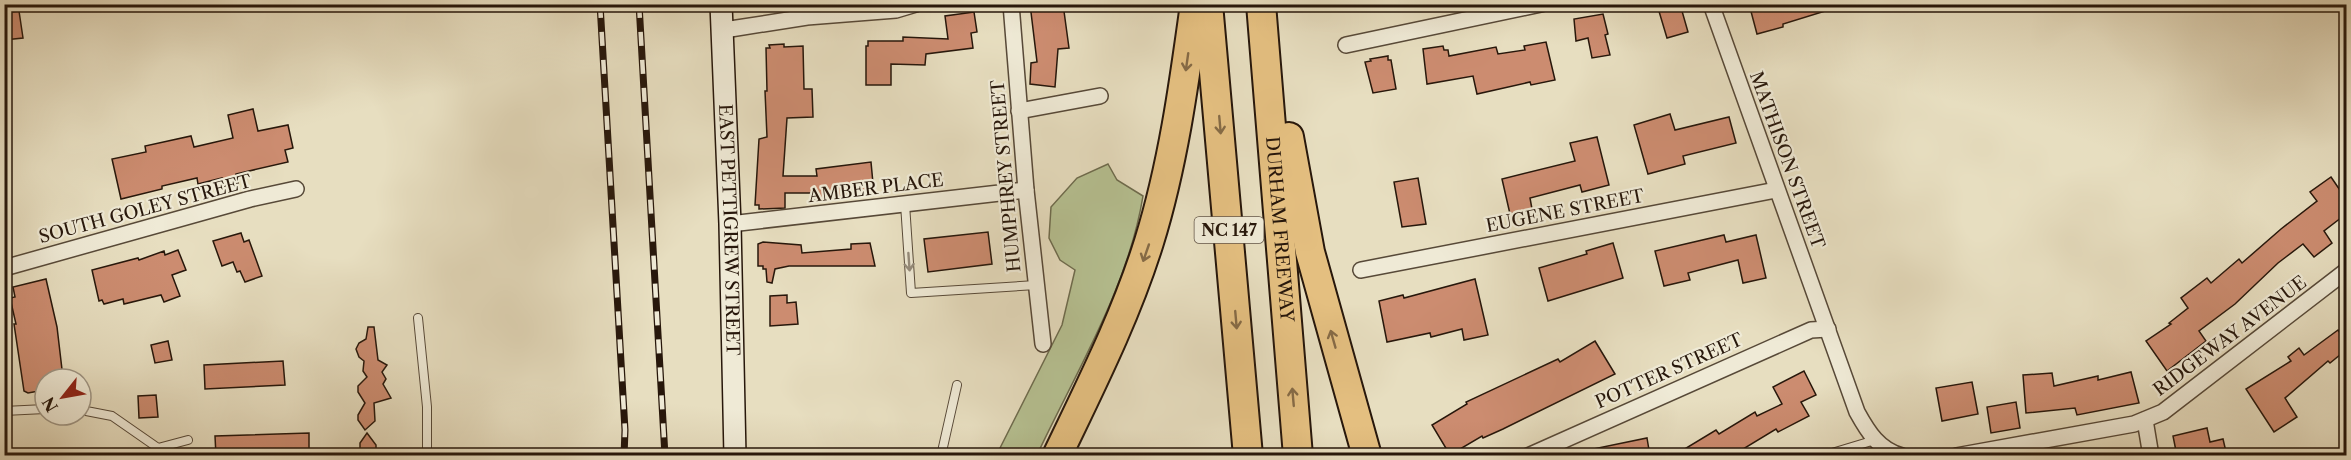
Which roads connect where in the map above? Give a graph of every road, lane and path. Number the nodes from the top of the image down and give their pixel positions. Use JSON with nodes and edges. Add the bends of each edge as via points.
{"nodes":[{"id":1,"x":721,"y":4,"type":"edge"},
{"id":2,"x":916,"y":4,"type":"edge"},
{"id":3,"x":1011,"y":4,"type":"edge"},
{"id":4,"x":1195,"y":4,"type":"edge"},
{"id":5,"x":1209,"y":4,"type":"edge"},
{"id":6,"x":1541,"y":4,"type":"edge"},
{"id":7,"x":1712,"y":4,"type":"edge"},
{"id":8,"x":1262,"y":18,"type":"edge"},
{"id":9,"x":724,"y":30,"type":"junction"},
{"id":10,"x":1346,"y":45,"type":"dead end"},
{"id":11,"x":1100,"y":96,"type":"dead end"},
{"id":12,"x":1019,"y":111,"type":"junction"},
{"id":13,"x":296,"y":189,"type":"dead end"},
{"id":14,"x":1026,"y":190,"type":"junction"},
{"id":15,"x":1776,"y":190,"type":"junction"},
{"id":16,"x":905,"y":204,"type":"junction"},
{"id":17,"x":730,"y":224,"type":"junction"},
{"id":18,"x":4,"y":268,"type":"edge"},
{"id":19,"x":1361,"y":270,"type":"dead end"},
{"id":20,"x":2346,"y":271,"type":"edge"},
{"id":21,"x":1036,"y":285,"type":"junction"},
{"id":22,"x":418,"y":318,"type":"dead end"},
{"id":23,"x":1828,"y":329,"type":"junction"},
{"id":24,"x":1043,"y":344,"type":"dead end"},
{"id":25,"x":957,"y":385,"type":"dead end"},
{"id":26,"x":33,"y":410,"type":"edge"},
{"id":27,"x":4,"y":411,"type":"edge"},
{"id":28,"x":93,"y":412,"type":"edge"},
{"id":29,"x":2145,"y":420,"type":"junction"},
{"id":30,"x":188,"y":440,"type":"dead end"},
{"id":31,"x":1875,"y":440,"type":"junction"},
{"id":32,"x":1961,"y":455,"type":"edge"},
{"id":33,"x":427,"y":456,"type":"edge"},
{"id":34,"x":735,"y":456,"type":"edge"},
{"id":35,"x":941,"y":456,"type":"edge"},
{"id":36,"x":1057,"y":456,"type":"edge"},
{"id":37,"x":1248,"y":456,"type":"edge"},
{"id":38,"x":1298,"y":456,"type":"edge"},
{"id":39,"x":1367,"y":456,"type":"edge"},
{"id":40,"x":1528,"y":456,"type":"edge"},
{"id":41,"x":1822,"y":456,"type":"edge"},
{"id":42,"x":1902,"y":456,"type":"edge"},
{"id":43,"x":2151,"y":456,"type":"edge"}],
"edges":[{"from":1,"to":9,"type":"street","name":"EAST PETTIGREW STREET"},
{"from":2,"to":9,"type":"street","via":[[896,10],[807,17]]},
{"from":3,"to":12,"type":"street","name":"HUMPHREY STREET"},
{"from":4,"to":36,"type":"highway","one_way":true,"via":[[1175,135],[1150,240],[1118,327]]},
{"from":5,"to":37,"type":"highway","number":"NC 147","one_way":true},
{"from":6,"to":10,"type":"street"},
{"from":7,"to":15,"type":"street","name":"MATHISON STREET"},
{"from":38,"to":8,"type":"highway","name":"DURHAM FREEWAY","number":"NC 147","one_way":true},
{"from":39,"to":8,"type":"highway","one_way":true,"via":[[1310,252],[1283,96]]},
{"from":9,"to":17,"type":"street","name":"EAST PETTIGREW STREET"},
{"from":11,"to":12,"type":"street"},
{"from":12,"to":14,"type":"street","name":"HUMPHREY STREET"},
{"from":13,"to":18,"type":"street","name":"SOUTH GOLEY STREET"},
{"from":14,"to":16,"type":"street","name":"AMBER PLACE"},
{"from":14,"to":21,"type":"street","name":"HUMPHREY STREET"},
{"from":15,"to":19,"type":"street","name":"EUGENE STREET"},
{"from":15,"to":23,"type":"street","name":"MATHISON STREET"},
{"from":16,"to":17,"type":"street","name":"AMBER PLACE"},
{"from":16,"to":21,"type":"lane","one_way":true,"via":[[911,293]]},
{"from":17,"to":34,"type":"street","name":"EAST PETTIGREW STREET"},
{"from":20,"to":29,"type":"street","name":"RIDGEWAY AVENUE","via":[[2163,412]]},
{"from":21,"to":24,"type":"street","name":"HUMPHREY STREET"},
{"from":22,"to":33,"type":"lane","via":[[427,407]]},
{"from":23,"to":31,"type":"street","via":[[1857,412]]},
{"from":23,"to":40,"type":"street","name":"POTTER STREET","via":[[1810,330]]},
{"from":25,"to":35,"type":"lane"},
{"from":26,"to":27,"type":"lane"},
{"from":28,"to":30,"type":"lane","via":[[112,416],[158,448]]},
{"from":29,"to":32,"type":"street","name":"RIDGEWAY AVENUE"},
{"from":29,"to":43,"type":"street"},
{"from":31,"to":41,"type":"lane"},
{"from":31,"to":42,"type":"street"}]}
